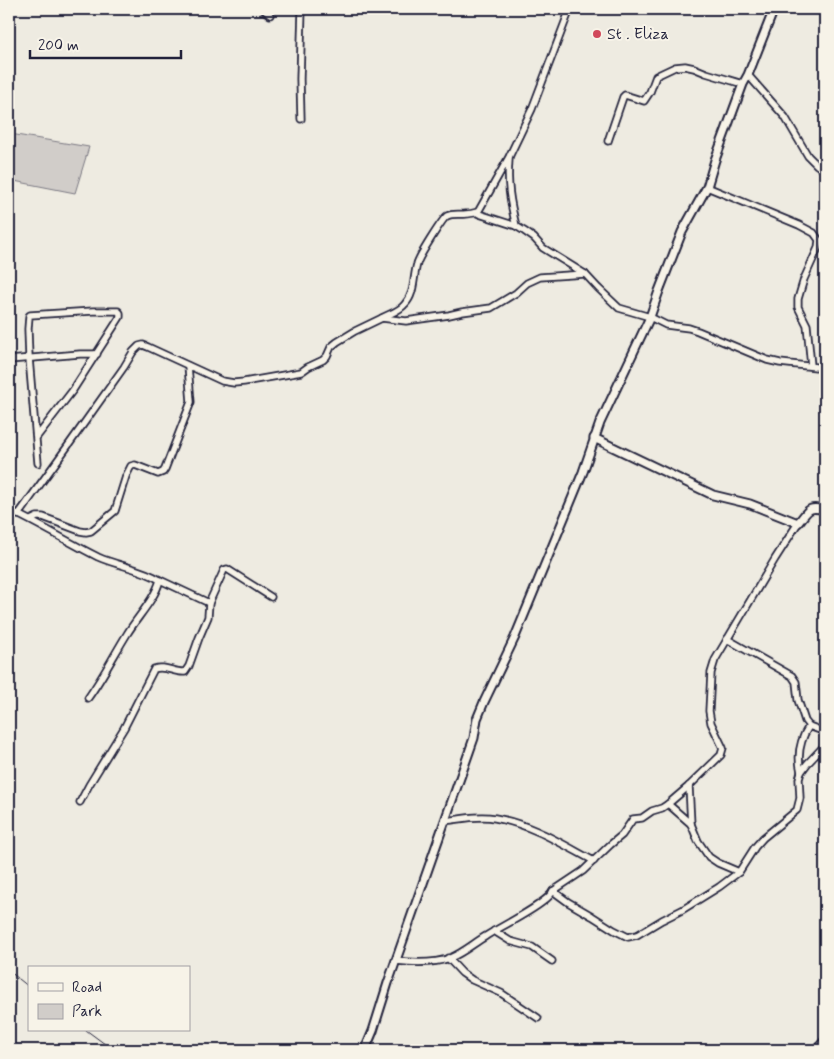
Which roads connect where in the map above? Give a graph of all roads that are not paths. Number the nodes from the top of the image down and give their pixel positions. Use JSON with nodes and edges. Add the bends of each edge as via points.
{"nodes":[{"id":1,"x":263,"y":9,"type":"edge"},
{"id":2,"x":302,"y":9,"type":"edge"},
{"id":3,"x":570,"y":9,"type":"edge"},
{"id":4,"x":774,"y":9,"type":"edge"},
{"id":5,"x":270,"y":15,"type":"dead end"},
{"id":6,"x":748,"y":75,"type":"junction"},
{"id":7,"x":743,"y":84,"type":"junction"},
{"id":8,"x":301,"y":119,"type":"dead end"},
{"id":9,"x":608,"y":141,"type":"dead end"},
{"id":10,"x":509,"y":157,"type":"junction"},
{"id":11,"x":825,"y":171,"type":"edge"},
{"id":12,"x":707,"y":187,"type":"junction"},
{"id":13,"x":478,"y":212,"type":"junction"},
{"id":14,"x":516,"y":226,"type":"junction"},
{"id":15,"x":822,"y":243,"type":"edge"},
{"id":16,"x":585,"y":274,"type":"junction"},
{"id":17,"x":650,"y":317,"type":"junction"},
{"id":18,"x":382,"y":318,"type":"junction"},
{"id":19,"x":97,"y":354,"type":"junction"},
{"id":20,"x":29,"y":358,"type":"junction"},
{"id":21,"x":9,"y":360,"type":"edge"},
{"id":22,"x":188,"y":366,"type":"junction"},
{"id":23,"x":811,"y":366,"type":"junction"},
{"id":24,"x":825,"y":368,"type":"edge"},
{"id":25,"x":36,"y":438,"type":"junction"},
{"id":26,"x":594,"y":438,"type":"junction"},
{"id":27,"x":38,"y":462,"type":"dead end"},
{"id":28,"x":9,"y":510,"type":"edge"},
{"id":29,"x":825,"y":510,"type":"edge"},
{"id":30,"x":18,"y":515,"type":"junction"},
{"id":31,"x":31,"y":520,"type":"junction"},
{"id":32,"x":798,"y":523,"type":"junction"},
{"id":33,"x":160,"y":580,"type":"junction"},
{"id":34,"x":271,"y":597,"type":"dead end"},
{"id":35,"x":208,"y":603,"type":"junction"},
{"id":36,"x":727,"y":639,"type":"junction"},
{"id":37,"x":88,"y":698,"type":"dead end"},
{"id":38,"x":809,"y":726,"type":"junction"},
{"id":39,"x":825,"y":732,"type":"edge"},
{"id":40,"x":825,"y":745,"type":"edge"},
{"id":41,"x":801,"y":772,"type":"junction"},
{"id":42,"x":690,"y":786,"type":"junction"},
{"id":43,"x":80,"y":802,"type":"dead end"},
{"id":44,"x":668,"y":804,"type":"junction"},
{"id":45,"x":445,"y":821,"type":"junction"},
{"id":46,"x":692,"y":824,"type":"junction"},
{"id":47,"x":594,"y":861,"type":"junction"},
{"id":48,"x":739,"y":872,"type":"junction"},
{"id":49,"x":553,"y":891,"type":"junction"},
{"id":50,"x":494,"y":931,"type":"junction"},
{"id":51,"x":448,"y":958,"type":"junction"},
{"id":52,"x":396,"y":961,"type":"junction"},
{"id":53,"x":552,"y":961,"type":"dead end"},
{"id":54,"x":538,"y":1018,"type":"dead end"},
{"id":55,"x":825,"y":1039,"type":"edge"},
{"id":56,"x":365,"y":1050,"type":"edge"},
{"id":57,"x":815,"y":1050,"type":"edge"}],
"edges":[{"from":1,"to":5,"type":"street"},
{"from":2,"to":8,"type":"street"},
{"from":3,"to":10,"type":"street","via":[[532,109]]},
{"from":4,"to":6,"type":"street"},
{"from":6,"to":7,"type":"street"},
{"from":6,"to":11,"type":"street","via":[[785,117],[808,156]]},
{"from":7,"to":9,"type":"street","via":[[685,66],[662,72],[656,76],[644,101],[623,97]]},
{"from":7,"to":12,"type":"street"},
{"from":10,"to":13,"type":"street"},
{"from":10,"to":14,"type":"street","via":[[509,190]]},
{"from":12,"to":15,"type":"street","via":[[799,225],[818,236]]},
{"from":12,"to":17,"type":"street","via":[[682,232]]},
{"from":13,"to":14,"type":"street"},
{"from":13,"to":18,"type":"street","via":[[450,214],[442,220],[417,264],[410,297],[404,305]]},
{"from":14,"to":16,"type":"street","via":[[542,248]]},
{"from":15,"to":23,"type":"street","via":[[798,299],[798,307],[805,319]]},
{"from":16,"to":17,"type":"street","via":[[618,308]]},
{"from":16,"to":18,"type":"street","via":[[540,277],[491,308],[406,321]]},
{"from":17,"to":23,"type":"street","via":[[666,325],[698,330],[767,360]]},
{"from":17,"to":26,"type":"street"},
{"from":18,"to":22,"type":"street","via":[[337,342],[323,360],[301,372],[234,383],[217,380]]},
{"from":19,"to":20,"type":"street"},
{"from":19,"to":20,"type":"street","via":[[120,317],[117,311],[30,316]]},
{"from":19,"to":25,"type":"street","via":[[74,390]]},
{"from":20,"to":21,"type":"street"},
{"from":20,"to":25,"type":"street"},
{"from":22,"to":30,"type":"street","via":[[139,346]]},
{"from":22,"to":31,"type":"street","via":[[191,402],[163,472],[158,474],[131,466],[115,511],[91,532],[43,517]]},
{"from":23,"to":24,"type":"street"},
{"from":25,"to":27,"type":"street"},
{"from":26,"to":32,"type":"street","via":[[713,495],[750,504]]},
{"from":26,"to":45,"type":"street","via":[[519,628],[480,711]]},
{"from":28,"to":30,"type":"street"},
{"from":29,"to":32,"type":"street","via":[[812,508]]},
{"from":30,"to":31,"type":"street"},
{"from":31,"to":33,"type":"street","via":[[100,558]]},
{"from":32,"to":36,"type":"street"},
{"from":33,"to":35,"type":"street"},
{"from":33,"to":37,"type":"street"},
{"from":34,"to":35,"type":"street","via":[[226,569]]},
{"from":35,"to":43,"type":"street","via":[[208,618],[189,666],[185,672],[178,673],[161,667],[154,669]]},
{"from":36,"to":38,"type":"street","via":[[794,678],[802,714]]},
{"from":36,"to":42,"type":"street","via":[[715,660],[710,688],[710,723],[721,743],[721,756]]},
{"from":38,"to":39,"type":"street"},
{"from":38,"to":41,"type":"street","via":[[801,741]]},
{"from":40,"to":41,"type":"street"},
{"from":41,"to":48,"type":"street","via":[[797,810],[763,838]]},
{"from":42,"to":44,"type":"street"},
{"from":42,"to":46,"type":"street"},
{"from":44,"to":46,"type":"street"},
{"from":44,"to":47,"type":"street","via":[[642,818],[633,819],[622,835]]},
{"from":45,"to":47,"type":"street","via":[[494,818],[521,825]]},
{"from":45,"to":52,"type":"street"},
{"from":46,"to":48,"type":"street","via":[[709,857]]},
{"from":47,"to":49,"type":"street"},
{"from":48,"to":49,"type":"street","via":[[682,910],[633,937],[614,930]]},
{"from":49,"to":50,"type":"street","via":[[537,906]]},
{"from":50,"to":51,"type":"street"},
{"from":50,"to":53,"type":"street","via":[[510,941],[532,947]]},
{"from":51,"to":52,"type":"street","via":[[410,963]]},
{"from":51,"to":54,"type":"street","via":[[472,980],[501,993]]},
{"from":52,"to":56,"type":"street"},
{"from":55,"to":57,"type":"street"}]}
